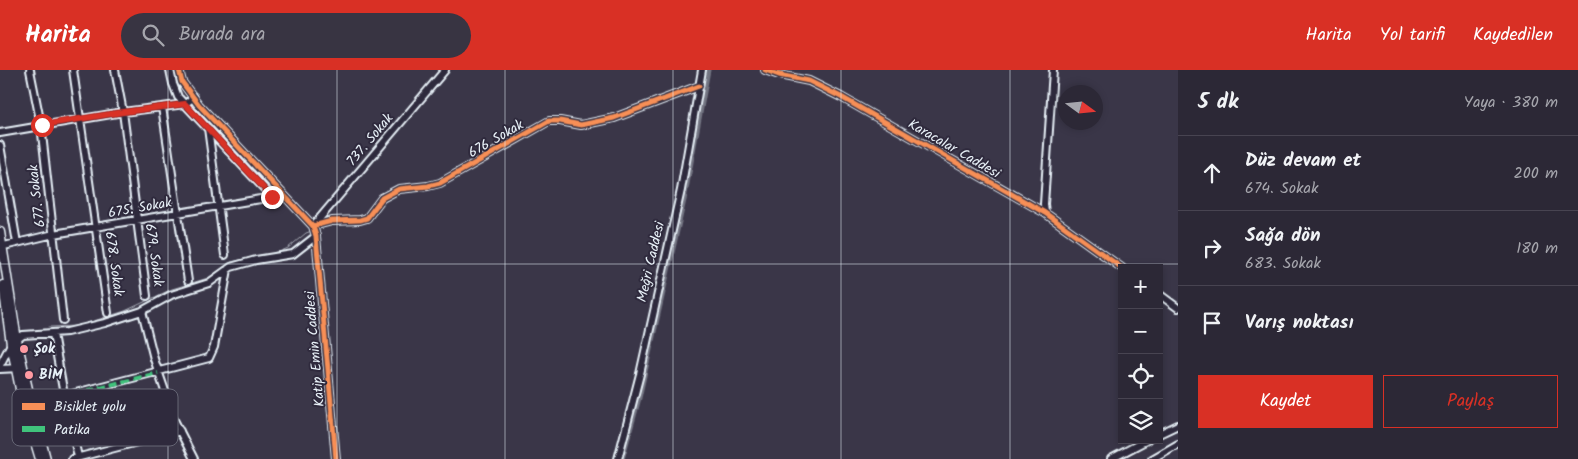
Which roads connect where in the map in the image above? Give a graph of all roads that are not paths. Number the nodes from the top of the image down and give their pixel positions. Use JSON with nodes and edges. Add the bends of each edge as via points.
{"nodes":[{"id":1,"x":30,"y":70,"type":"edge"},
{"id":2,"x":73,"y":70,"type":"edge"},
{"id":3,"x":115,"y":70,"type":"edge"},
{"id":4,"x":170,"y":70,"type":"edge"},
{"id":5,"x":179,"y":70,"type":"edge"},
{"id":6,"x":446,"y":70,"type":"edge"},
{"id":7,"x":702,"y":70,"type":"edge"},
{"id":8,"x":765,"y":70,"type":"edge"},
{"id":9,"x":1054,"y":70,"type":"edge"},
{"id":10,"x":699,"y":86,"type":"junction"},
{"id":11,"x":194,"y":97,"type":"junction"},
{"id":12,"x":185,"y":104,"type":"junction"},
{"id":13,"x":162,"y":107,"type":"junction"},
{"id":14,"x":123,"y":112,"type":"junction"},
{"id":15,"x":81,"y":118,"type":"junction"},
{"id":16,"x":42,"y":125,"type":"junction"},
{"id":17,"x":208,"y":127,"type":"junction"},
{"id":18,"x":0,"y":133,"type":"edge"},
{"id":19,"x":0,"y":145,"type":"edge"},
{"id":20,"x":284,"y":195,"type":"junction"},
{"id":21,"x":272,"y":197,"type":"junction"},
{"id":22,"x":219,"y":207,"type":"junction"},
{"id":23,"x":1045,"y":213,"type":"junction"},
{"id":24,"x":177,"y":214,"type":"junction"},
{"id":25,"x":137,"y":221,"type":"junction"},
{"id":26,"x":96,"y":228,"type":"junction"},
{"id":27,"x":314,"y":230,"type":"junction"},
{"id":28,"x":0,"y":232,"type":"edge"},
{"id":29,"x":54,"y":234,"type":"junction"},
{"id":30,"x":17,"y":243,"type":"junction"},
{"id":31,"x":1,"y":246,"type":"edge"},
{"id":32,"x":225,"y":256,"type":"dead end"},
{"id":33,"x":1,"y":263,"type":"edge"},
{"id":34,"x":1118,"y":265,"type":"edge"},
{"id":35,"x":228,"y":269,"type":"junction"},
{"id":36,"x":188,"y":281,"type":"dead end"},
{"id":37,"x":147,"y":296,"type":"dead end"},
{"id":38,"x":1163,"y":297,"type":"edge"},
{"id":39,"x":1178,"y":308,"type":"edge"},
{"id":40,"x":142,"y":311,"type":"junction"},
{"id":41,"x":108,"y":313,"type":"dead end"},
{"id":42,"x":63,"y":320,"type":"dead end"},
{"id":43,"x":53,"y":334,"type":"junction"},
{"id":44,"x":14,"y":342,"type":"junction"},
{"id":45,"x":0,"y":365,"type":"edge"},
{"id":46,"x":20,"y":368,"type":"junction"},
{"id":47,"x":0,"y":369,"type":"edge"},
{"id":48,"x":158,"y":373,"type":"junction"},
{"id":49,"x":21,"y":389,"type":"edge"},
{"id":50,"x":26,"y":389,"type":"edge"},
{"id":51,"x":63,"y":389,"type":"edge"},
{"id":52,"x":93,"y":389,"type":"edge"},
{"id":53,"x":164,"y":389,"type":"edge"},
{"id":54,"x":1178,"y":425,"type":"edge"},
{"id":55,"x":178,"y":427,"type":"edge"},
{"id":56,"x":180,"y":431,"type":"joint"},
{"id":57,"x":1163,"y":432,"type":"edge"},
{"id":58,"x":1139,"y":444,"type":"edge"},
{"id":59,"x":1178,"y":444,"type":"edge"},
{"id":60,"x":36,"y":446,"type":"edge"},
{"id":61,"x":42,"y":446,"type":"edge"},
{"id":62,"x":122,"y":446,"type":"edge"},
{"id":63,"x":75,"y":458,"type":"edge"},
{"id":64,"x":40,"y":459,"type":"edge"},
{"id":65,"x":46,"y":459,"type":"edge"},
{"id":66,"x":194,"y":459,"type":"edge"},
{"id":67,"x":336,"y":459,"type":"edge"},
{"id":68,"x":618,"y":459,"type":"edge"},
{"id":69,"x":1111,"y":459,"type":"edge"},
{"id":70,"x":1152,"y":459,"type":"edge"}],
"edges":[{"from":1,"to":16,"type":"street","name":"677. Sokak"},
{"from":2,"to":15,"type":"street","name":"678. Sokak"},
{"from":3,"to":14,"type":"street","name":"679. Sokak"},
{"from":4,"to":12,"type":"street","via":[[178,96]]},
{"from":5,"to":11,"type":"street","via":[[182,82]]},
{"from":6,"to":27,"type":"street","name":"737. Sokak"},
{"from":7,"to":10,"type":"street","name":"Meğri Caddesi"},
{"from":8,"to":23,"type":"street","name":"Karacalar Caddesi","via":[[810,81],[827,89]]},
{"from":9,"to":23,"type":"street"},
{"from":10,"to":27,"type":"street","name":"676 Sokak","via":[[614,118],[581,125],[550,121],[440,183],[399,189],[382,198],[367,218],[332,221]]},
{"from":10,"to":68,"type":"street","name":"Meğri Caddesi","via":[[681,190]]},
{"from":11,"to":12,"type":"street"},
{"from":11,"to":20,"type":"street"},
{"from":12,"to":13,"type":"street"},
{"from":12,"to":17,"type":"street"},
{"from":13,"to":14,"type":"street"},
{"from":13,"to":24,"type":"street"},
{"from":14,"to":15,"type":"street"},
{"from":14,"to":25,"type":"street","name":"679. Sokak"},
{"from":15,"to":16,"type":"street"},
{"from":15,"to":26,"type":"street","name":"678. Sokak"},
{"from":16,"to":18,"type":"street"},
{"from":16,"to":29,"type":"street","name":"677. Sokak"},
{"from":17,"to":21,"type":"street"},
{"from":17,"to":22,"type":"street"},
{"from":19,"to":30,"type":"street"},
{"from":20,"to":21,"type":"street","name":"675. Sokak"},
{"from":20,"to":27,"type":"street"},
{"from":21,"to":22,"type":"street","name":"675. Sokak"},
{"from":22,"to":24,"type":"street","name":"675. Sokak"},
{"from":22,"to":32,"type":"street"},
{"from":23,"to":34,"type":"street","name":"Karacalar Caddesi"},
{"from":24,"to":25,"type":"street","name":"675. Sokak"},
{"from":24,"to":36,"type":"street"},
{"from":25,"to":26,"type":"street","name":"675. Sokak"},
{"from":25,"to":37,"type":"street","name":"679. Sokak"},
{"from":26,"to":29,"type":"street","name":"675. Sokak"},
{"from":26,"to":41,"type":"street","name":"678. Sokak"},
{"from":27,"to":35,"type":"street","via":[[293,254]]},
{"from":27,"to":67,"type":"street","name":"Katip Emin Caddesi"},
{"from":28,"to":31,"type":"main road"},
{"from":29,"to":30,"type":"street","name":"675. Sokak"},
{"from":29,"to":42,"type":"street","name":"677. Sokak"},
{"from":30,"to":31,"type":"street","name":"675. Sokak"},
{"from":31,"to":33,"type":"main road"},
{"from":33,"to":44,"type":"main road"},
{"from":35,"to":40,"type":"street","via":[[209,283],[171,295]]},
{"from":35,"to":48,"type":"street","via":[[209,358]]},
{"from":38,"to":39,"type":"street"},
{"from":40,"to":43,"type":"street"},
{"from":40,"to":48,"type":"street"},
{"from":43,"to":44,"type":"street","via":[[23,335]]},
{"from":43,"to":51,"type":"street"},
{"from":44,"to":45,"type":"street"},
{"from":44,"to":46,"type":"main road"},
{"from":46,"to":47,"type":"street"},
{"from":46,"to":49,"type":"main road"},
{"from":46,"to":50,"type":"main road"},
{"from":48,"to":52,"type":"street"},
{"from":48,"to":53,"type":"street"},
{"from":54,"to":57,"type":"street"},
{"from":55,"to":56,"type":"street"},
{"from":56,"to":66,"type":"street"},
{"from":58,"to":69,"type":"street"},
{"from":59,"to":70,"type":"street"},
{"from":60,"to":64,"type":"main road"},
{"from":61,"to":65,"type":"main road"},
{"from":62,"to":63,"type":"street"}]}
